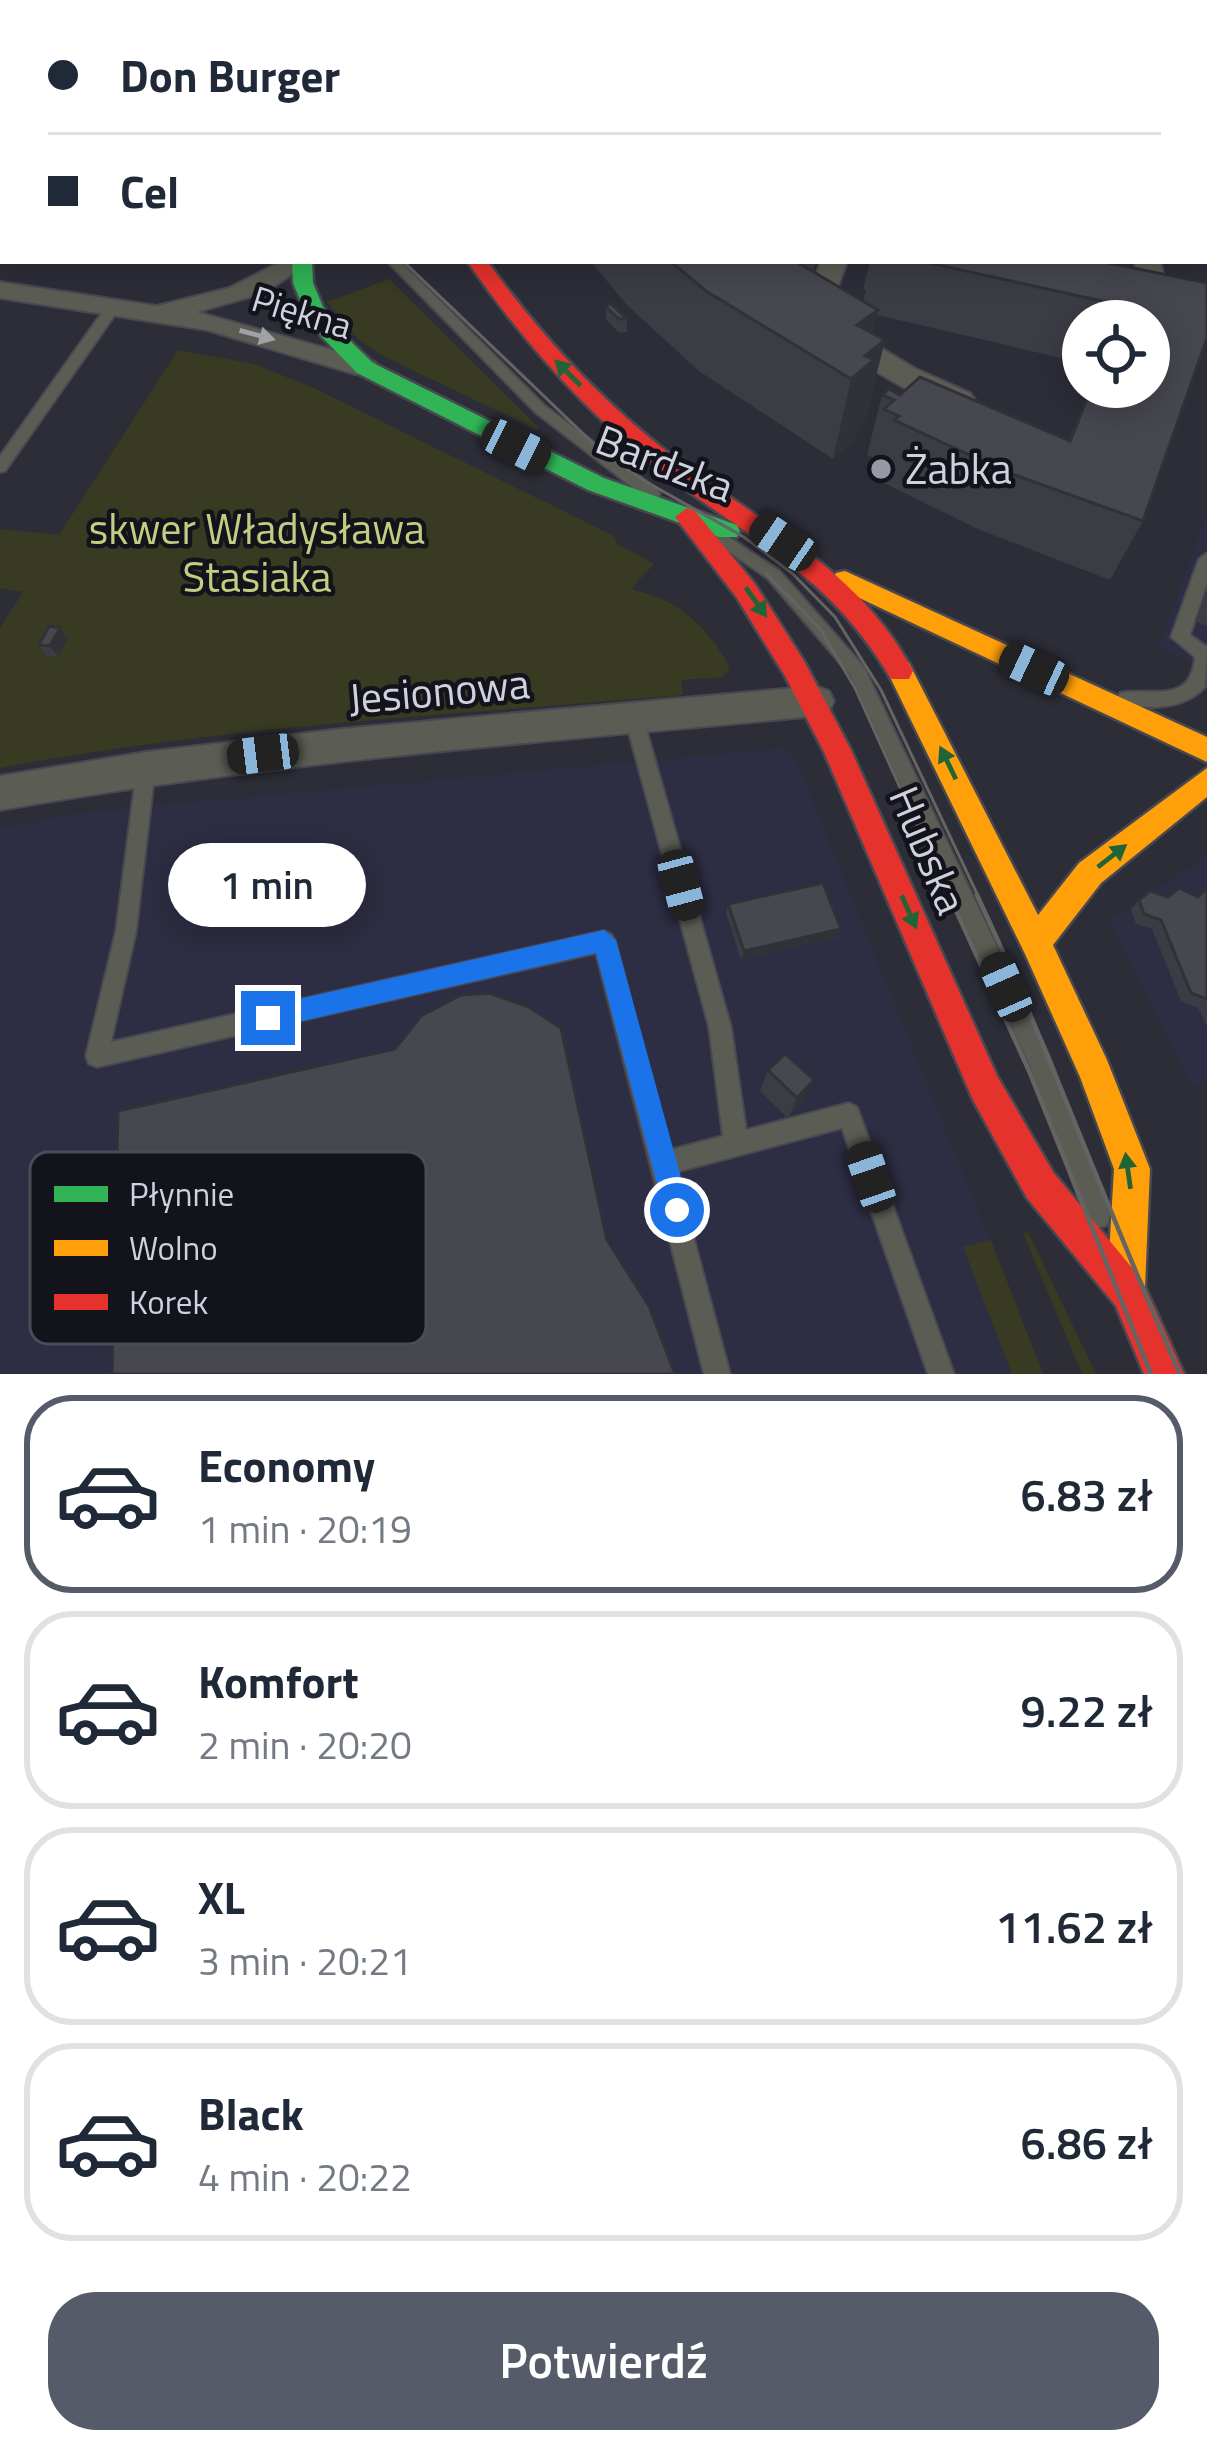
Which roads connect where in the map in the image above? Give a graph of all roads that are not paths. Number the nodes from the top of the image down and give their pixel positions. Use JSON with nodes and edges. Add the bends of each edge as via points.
{"nodes":[{"id":1,"x":296,"y":264,"type":"edge"},
{"id":2,"x":301,"y":264,"type":"edge"},
{"id":3,"x":396,"y":264,"type":"edge"},
{"id":4,"x":479,"y":264,"type":"edge"},
{"id":5,"x":832,"y":264,"type":"edge"},
{"id":6,"x":1148,"y":264,"type":"edge"},
{"id":7,"x":0,"y":290,"type":"edge"},
{"id":8,"x":1154,"y":300,"type":"edge"},
{"id":9,"x":114,"y":306,"type":"junction"},
{"id":10,"x":148,"y":310,"type":"junction"},
{"id":11,"x":365,"y":368,"type":"junction"},
{"id":12,"x":980,"y":408,"type":"edge"},
{"id":13,"x":0,"y":467,"type":"edge"},
{"id":14,"x":682,"y":512,"type":"junction"},
{"id":15,"x":1207,"y":559,"type":"edge"},
{"id":16,"x":826,"y":572,"type":"junction"},
{"id":17,"x":1180,"y":637,"type":"junction"},
{"id":18,"x":1207,"y":640,"type":"edge"},
{"id":19,"x":1093,"y":697,"type":"junction"},
{"id":20,"x":816,"y":701,"type":"junction"},
{"id":21,"x":634,"y":718,"type":"junction"},
{"id":22,"x":1207,"y":751,"type":"edge"},
{"id":23,"x":146,"y":768,"type":"junction"},
{"id":24,"x":1207,"y":780,"type":"edge"},
{"id":25,"x":0,"y":793,"type":"edge"},
{"id":26,"x":1036,"y":943,"type":"junction"},
{"id":27,"x":736,"y":1143,"type":"junction"},
{"id":28,"x":666,"y":1163,"type":"junction"},
{"id":29,"x":1126,"y":1288,"type":"junction"},
{"id":30,"x":717,"y":1374,"type":"edge"},
{"id":31,"x":941,"y":1374,"type":"edge"},
{"id":32,"x":1164,"y":1374,"type":"edge"}],
"edges":[{"from":1,"to":10,"type":"street","name":"Piękna","via":[[247,291]]},
{"from":2,"to":11,"type":"street","name":"Bardzka","via":[[308,298],[328,331]]},
{"from":3,"to":14,"type":"lane","via":[[540,409]]},
{"from":16,"to":4,"type":"street","name":"Bardzka","one_way":true,"via":[[684,477],[609,413],[512,314]]},
{"from":5,"to":12,"type":"street","via":[[805,313],[904,374]]},
{"from":6,"to":8,"type":"street"},
{"from":7,"to":9,"type":"street","name":"Piękna"},
{"from":9,"to":10,"type":"street","name":"Piękna"},
{"from":9,"to":13,"type":"lane"},
{"from":10,"to":11,"type":"street","name":"Piękna","one_way":true},
{"from":11,"to":14,"type":"street","name":"Bardzka","via":[[596,484]]},
{"from":14,"to":16,"type":"street","name":"Bardzka"},
{"from":14,"to":20,"type":"street","name":"Hubska","one_way":true,"via":[[755,599]]},
{"from":14,"to":29,"type":"lane","via":[[773,574],[858,672],[1040,1063]]},
{"from":15,"to":17,"type":"lane"},
{"from":16,"to":19,"type":"street"},
{"from":26,"to":16,"type":"street","name":"Hubska","one_way":true,"via":[[895,657]]},
{"from":17,"to":18,"type":"lane"},
{"from":17,"to":19,"type":"lane","via":[[1204,655],[1198,688],[1162,700]]},
{"from":19,"to":22,"type":"street"},
{"from":20,"to":21,"type":"street","name":"Jesionowa"},
{"from":20,"to":29,"type":"street","name":"Hubska","one_way":true,"via":[[1031,1172]]},
{"from":21,"to":23,"type":"street","name":"Jesionowa"},
{"from":21,"to":27,"type":"lane","via":[[720,1027]]},
{"from":23,"to":25,"type":"street","name":"Jesionowa"},
{"from":23,"to":28,"type":"lane","via":[[126,931],[97,1055],[604,940]]},
{"from":26,"to":24,"type":"street","one_way":true,"via":[[1087,876]]},
{"from":29,"to":26,"type":"street","name":"Hubska","one_way":true,"via":[[1132,1169]]},
{"from":27,"to":28,"type":"lane"},
{"from":27,"to":31,"type":"lane","via":[[849,1115]]},
{"from":28,"to":30,"type":"lane"},
{"from":29,"to":32,"type":"street","name":"Hubska"}]}
